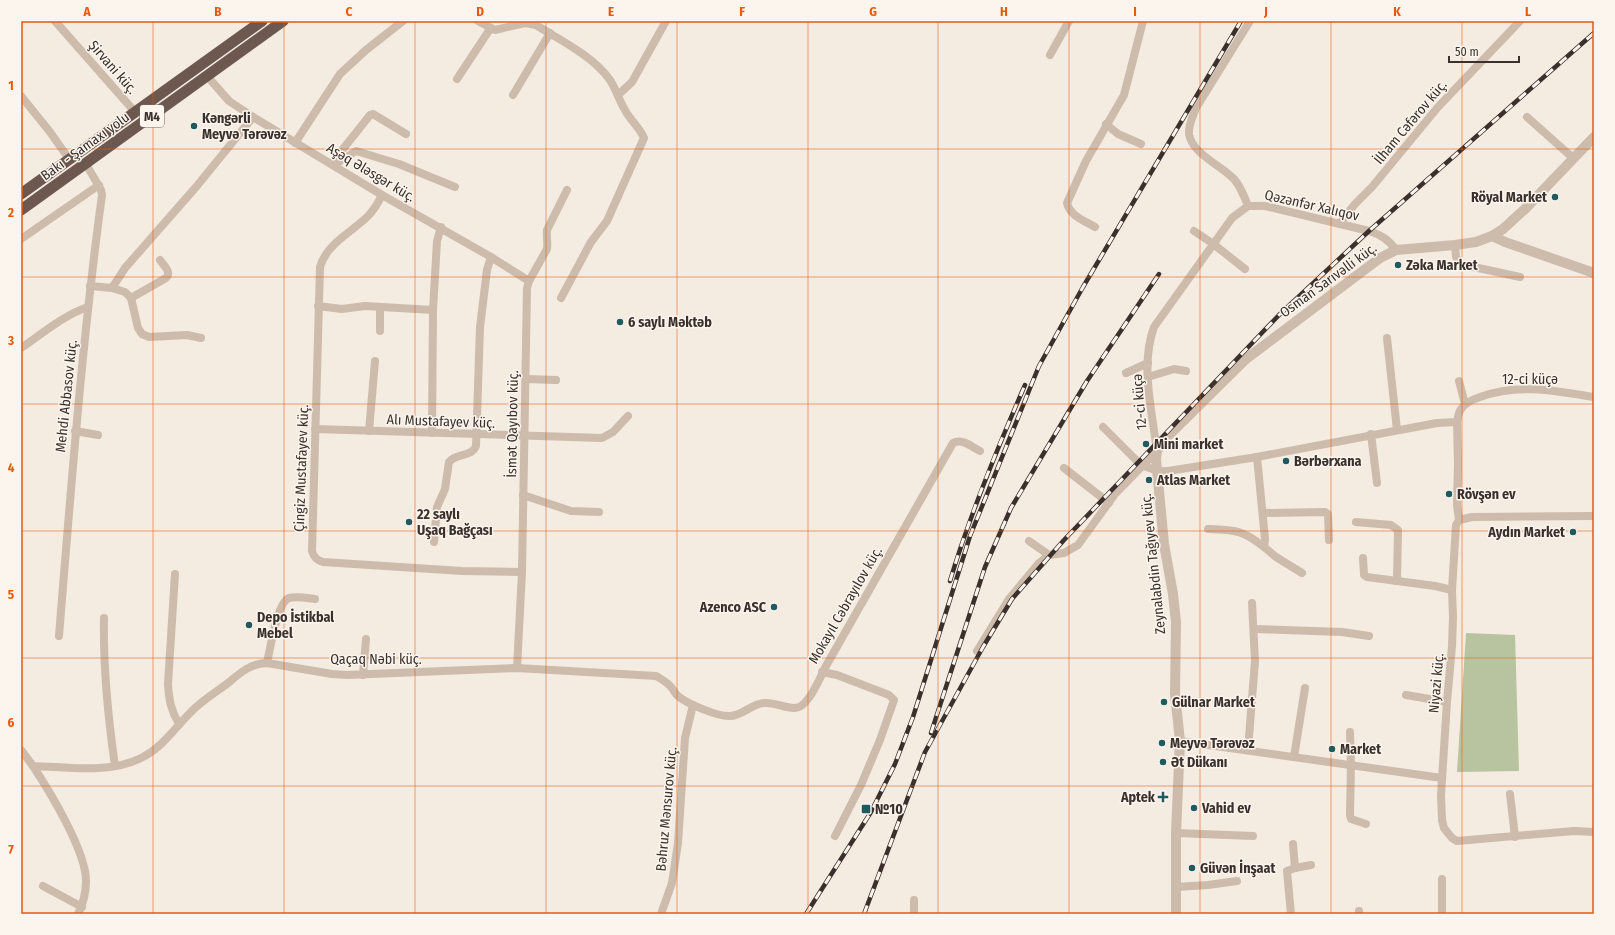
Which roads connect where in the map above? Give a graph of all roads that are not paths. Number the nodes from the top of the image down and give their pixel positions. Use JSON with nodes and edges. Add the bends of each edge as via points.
{"nodes":[{"id":1,"x":55,"y":21,"type":"edge"},
{"id":2,"x":262,"y":21,"type":"edge"},
{"id":3,"x":283,"y":21,"type":"edge"},
{"id":4,"x":403,"y":21,"type":"edge"},
{"id":5,"x":478,"y":21,"type":"edge"},
{"id":6,"x":666,"y":21,"type":"edge"},
{"id":7,"x":1069,"y":21,"type":"edge"},
{"id":8,"x":1143,"y":21,"type":"edge"},
{"id":9,"x":1250,"y":21,"type":"edge"},
{"id":10,"x":1520,"y":21,"type":"edge"},
{"id":11,"x":490,"y":29,"type":"junction"},
{"id":12,"x":550,"y":33,"type":"junction"},
{"id":13,"x":1050,"y":55,"type":"dead end"},
{"id":14,"x":207,"y":76,"type":"junction"},
{"id":15,"x":457,"y":79,"type":"dead end"},
{"id":16,"x":513,"y":95,"type":"dead end"},
{"id":17,"x":618,"y":95,"type":"junction"},
{"id":18,"x":21,"y":96,"type":"edge"},
{"id":19,"x":135,"y":112,"type":"junction"},
{"id":20,"x":253,"y":117,"type":"junction"},
{"id":21,"x":1527,"y":117,"type":"dead end"},
{"id":22,"x":1106,"y":124,"type":"junction"},
{"id":23,"x":406,"y":134,"type":"dead end"},
{"id":24,"x":1594,"y":137,"type":"edge"},
{"id":25,"x":295,"y":143,"type":"junction"},
{"id":26,"x":1141,"y":144,"type":"dead end"},
{"id":27,"x":1573,"y":158,"type":"junction"},
{"id":28,"x":69,"y":159,"type":"junction"},
{"id":29,"x":86,"y":164,"type":"junction"},
{"id":30,"x":332,"y":164,"type":"junction"},
{"id":31,"x":99,"y":185,"type":"junction"},
{"id":32,"x":455,"y":186,"type":"dead end"},
{"id":33,"x":567,"y":190,"type":"dead end"},
{"id":34,"x":21,"y":194,"type":"edge"},
{"id":35,"x":382,"y":195,"type":"junction"},
{"id":36,"x":1248,"y":206,"type":"junction"},
{"id":37,"x":21,"y":210,"type":"edge"},
{"id":38,"x":1339,"y":224,"type":"junction"},
{"id":39,"x":441,"y":227,"type":"junction"},
{"id":40,"x":1095,"y":227,"type":"dead end"},
{"id":41,"x":1194,"y":231,"type":"dead end"},
{"id":42,"x":1492,"y":236,"type":"junction"},
{"id":43,"x":21,"y":239,"type":"edge"},
{"id":44,"x":1212,"y":243,"type":"junction"},
{"id":45,"x":1455,"y":245,"type":"junction"},
{"id":46,"x":1396,"y":250,"type":"junction"},
{"id":47,"x":491,"y":257,"type":"junction"},
{"id":48,"x":160,"y":260,"type":"dead end"},
{"id":49,"x":1245,"y":269,"type":"dead end"},
{"id":50,"x":1594,"y":273,"type":"edge"},
{"id":51,"x":1520,"y":277,"type":"dead end"},
{"id":52,"x":529,"y":281,"type":"junction"},
{"id":53,"x":90,"y":286,"type":"junction"},
{"id":54,"x":112,"y":288,"type":"junction"},
{"id":55,"x":131,"y":298,"type":"junction"},
{"id":56,"x":560,"y":298,"type":"dead end"},
{"id":57,"x":318,"y":306,"type":"junction"},
{"id":58,"x":88,"y":307,"type":"junction"},
{"id":59,"x":380,"y":307,"type":"junction"},
{"id":60,"x":433,"y":310,"type":"junction"},
{"id":61,"x":380,"y":331,"type":"dead end"},
{"id":62,"x":201,"y":338,"type":"dead end"},
{"id":63,"x":1387,"y":338,"type":"dead end"},
{"id":64,"x":21,"y":348,"type":"edge"},
{"id":65,"x":374,"y":361,"type":"dead end"},
{"id":66,"x":1148,"y":363,"type":"junction"},
{"id":67,"x":1186,"y":371,"type":"dead end"},
{"id":68,"x":1126,"y":373,"type":"dead end"},
{"id":69,"x":1148,"y":377,"type":"junction"},
{"id":70,"x":526,"y":379,"type":"junction"},
{"id":71,"x":556,"y":380,"type":"dead end"},
{"id":72,"x":1459,"y":381,"type":"dead end"},
{"id":73,"x":1594,"y":397,"type":"edge"},
{"id":74,"x":1464,"y":404,"type":"junction"},
{"id":75,"x":628,"y":416,"type":"dead end"},
{"id":76,"x":1457,"y":422,"type":"junction"},
{"id":77,"x":1103,"y":427,"type":"dead end"},
{"id":78,"x":315,"y":429,"type":"junction"},
{"id":79,"x":1397,"y":430,"type":"junction"},
{"id":80,"x":75,"y":431,"type":"junction"},
{"id":81,"x":369,"y":431,"type":"junction"},
{"id":82,"x":432,"y":433,"type":"junction"},
{"id":83,"x":477,"y":434,"type":"junction"},
{"id":84,"x":1371,"y":434,"type":"junction"},
{"id":85,"x":98,"y":435,"type":"dead end"},
{"id":86,"x":525,"y":437,"type":"junction"},
{"id":87,"x":1157,"y":450,"type":"junction"},
{"id":88,"x":980,"y":451,"type":"dead end"},
{"id":89,"x":1257,"y":457,"type":"junction"},
{"id":90,"x":1142,"y":465,"type":"junction"},
{"id":91,"x":1064,"y":468,"type":"dead end"},
{"id":92,"x":1158,"y":471,"type":"junction"},
{"id":93,"x":1377,"y":483,"type":"dead end"},
{"id":94,"x":523,"y":495,"type":"junction"},
{"id":95,"x":1109,"y":503,"type":"junction"},
{"id":96,"x":599,"y":512,"type":"dead end"},
{"id":97,"x":1263,"y":513,"type":"junction"},
{"id":98,"x":1594,"y":516,"type":"edge"},
{"id":99,"x":1460,"y":520,"type":"junction"},
{"id":100,"x":1356,"y":522,"type":"dead end"},
{"id":101,"x":1208,"y":529,"type":"dead end"},
{"id":102,"x":1329,"y":540,"type":"dead end"},
{"id":103,"x":1029,"y":541,"type":"dead end"},
{"id":104,"x":434,"y":542,"type":"dead end"},
{"id":105,"x":1264,"y":547,"type":"junction"},
{"id":106,"x":1049,"y":555,"type":"junction"},
{"id":107,"x":1363,"y":558,"type":"dead end"},
{"id":108,"x":522,"y":572,"type":"junction"},
{"id":109,"x":1302,"y":572,"type":"dead end"},
{"id":110,"x":175,"y":574,"type":"dead end"},
{"id":111,"x":1397,"y":580,"type":"junction"},
{"id":112,"x":1452,"y":590,"type":"junction"},
{"id":113,"x":315,"y":599,"type":"dead end"},
{"id":114,"x":1252,"y":603,"type":"dead end"},
{"id":115,"x":104,"y":618,"type":"dead end"},
{"id":116,"x":1254,"y":629,"type":"junction"},
{"id":117,"x":59,"y":636,"type":"dead end"},
{"id":118,"x":1369,"y":636,"type":"dead end"},
{"id":119,"x":366,"y":639,"type":"dead end"},
{"id":120,"x":977,"y":651,"type":"dead end"},
{"id":121,"x":267,"y":663,"type":"junction"},
{"id":122,"x":517,"y":668,"type":"junction"},
{"id":123,"x":822,"y":672,"type":"junction"},
{"id":124,"x":364,"y":675,"type":"junction"},
{"id":125,"x":1305,"y":688,"type":"dead end"},
{"id":126,"x":1406,"y":695,"type":"dead end"},
{"id":127,"x":1447,"y":702,"type":"junction"},
{"id":128,"x":693,"y":705,"type":"junction"},
{"id":129,"x":178,"y":724,"type":"junction"},
{"id":130,"x":1350,"y":732,"type":"dead end"},
{"id":131,"x":1180,"y":741,"type":"junction"},
{"id":132,"x":21,"y":750,"type":"edge"},
{"id":133,"x":1248,"y":750,"type":"junction"},
{"id":134,"x":1294,"y":757,"type":"junction"},
{"id":135,"x":1351,"y":765,"type":"junction"},
{"id":136,"x":33,"y":766,"type":"junction"},
{"id":137,"x":115,"y":766,"type":"junction"},
{"id":138,"x":1442,"y":778,"type":"junction"},
{"id":139,"x":1510,"y":794,"type":"dead end"},
{"id":140,"x":1366,"y":824,"type":"dead end"},
{"id":141,"x":1594,"y":832,"type":"edge"},
{"id":142,"x":1176,"y":833,"type":"junction"},
{"id":143,"x":835,"y":836,"type":"dead end"},
{"id":144,"x":1253,"y":836,"type":"dead end"},
{"id":145,"x":1515,"y":837,"type":"junction"},
{"id":146,"x":1293,"y":844,"type":"dead end"},
{"id":147,"x":1311,"y":865,"type":"dead end"},
{"id":148,"x":1295,"y":868,"type":"junction"},
{"id":149,"x":1442,"y":879,"type":"dead end"},
{"id":150,"x":1237,"y":881,"type":"dead end"},
{"id":151,"x":43,"y":886,"type":"dead end"},
{"id":152,"x":1176,"y":887,"type":"junction"},
{"id":153,"x":914,"y":900,"type":"dead end"},
{"id":154,"x":80,"y":910,"type":"edge"},
{"id":155,"x":661,"y":914,"type":"edge"},
{"id":156,"x":914,"y":914,"type":"edge"},
{"id":157,"x":1176,"y":914,"type":"edge"},
{"id":158,"x":1291,"y":914,"type":"edge"},
{"id":159,"x":1442,"y":914,"type":"edge"}],
"edges":[{"from":1,"to":19,"type":"street","name":"Şirvani küç."},
{"from":2,"to":19,"type":"highway","name":"Bakı - Şamaxı yolu","number":"M4"},
{"from":3,"to":14,"type":"highway","name":"Bakı - Şamaxı yolu","number":"M4"},
{"from":4,"to":25,"type":"street","via":[[340,74]]},
{"from":5,"to":11,"type":"street"},
{"from":6,"to":17,"type":"street","via":[[632,82]]},
{"from":7,"to":13,"type":"street"},
{"from":8,"to":22,"type":"street","via":[[1127,86]]},
{"from":9,"to":36,"type":"street","name":"Qəzənfər Xalıqov","via":[[1196,108],[1189,132],[1197,150],[1233,178],[1241,188]]},
{"from":10,"to":38,"type":"street","name":"İlham Cəfərov küç.","via":[[1438,107]]},
{"from":11,"to":12,"type":"street","via":[[499,30],[530,23]]},
{"from":11,"to":15,"type":"street"},
{"from":12,"to":16,"type":"street"},
{"from":12,"to":17,"type":"street","via":[[593,62],[610,80]]},
{"from":14,"to":20,"type":"street","name":"Aşəq Ələsgər küç.","via":[[229,101]]},
{"from":14,"to":29,"type":"highway","name":"Bakı - Şamaxı yolu","number":"M4"},
{"from":17,"to":56,"type":"street","via":[[642,134],[643,143],[608,221],[591,242]]},
{"from":18,"to":28,"type":"street"},
{"from":19,"to":28,"type":"highway","name":"Bakı - Şamaxı yolu","number":"M4"},
{"from":20,"to":25,"type":"street","name":"Aşəq Ələsgər küç."},
{"from":20,"to":54,"type":"street","via":[[125,268]]},
{"from":21,"to":27,"type":"street"},
{"from":22,"to":26,"type":"street","via":[[1118,134]]},
{"from":22,"to":40,"type":"street","via":[[1067,203],[1068,209]]},
{"from":23,"to":30,"type":"street","via":[[373,114],[370,115]]},
{"from":24,"to":27,"type":"street","name":"Osman Sarıvəlli küç."},
{"from":25,"to":30,"type":"street","name":"Aşəq Ələsgər küç."},
{"from":27,"to":42,"type":"street","name":"Osman Sarıvəlli küç.","via":[[1525,209]]},
{"from":28,"to":34,"type":"highway","name":"Bakı - Şamaxı yolu","number":"M4"},
{"from":29,"to":31,"type":"street","name":"Mehdi Abbasov küç."},
{"from":29,"to":37,"type":"highway","name":"Bakı - Şamaxı yolu","number":"M4"},
{"from":30,"to":32,"type":"street","via":[[356,151],[400,164]]},
{"from":30,"to":35,"type":"street","name":"Aşəq Ələsgər küç."},
{"from":31,"to":43,"type":"street"},
{"from":31,"to":53,"type":"street","name":"Mehdi Abbasov küç.","via":[[102,195]]},
{"from":33,"to":52,"type":"street","name":"İsmət Qayıbov küç.","via":[[547,230],[547,249]]},
{"from":35,"to":39,"type":"street","name":"Aşəq Ələsgər küç."},
{"from":35,"to":57,"type":"street","name":"Çingiz Mustafayev küç.","via":[[368,217],[322,258]]},
{"from":36,"to":38,"type":"street","name":"Qəzənfər Xalıqov","via":[[1265,206]]},
{"from":36,"to":44,"type":"street","name":"12-ci küçə","via":[[1232,218]]},
{"from":38,"to":46,"type":"street","name":"Qəzənfər Xalıqov","via":[[1383,236]]},
{"from":39,"to":47,"type":"street","name":"Aşəq Ələsgər küç."},
{"from":39,"to":60,"type":"street","via":[[437,241]]},
{"from":41,"to":44,"type":"street"},
{"from":42,"to":45,"type":"street","name":"Osman Sarıvəlli küç.","via":[[1476,242]]},
{"from":42,"to":50,"type":"street"},
{"from":44,"to":49,"type":"street"},
{"from":44,"to":66,"type":"street","name":"12-ci küçə","via":[[1154,327],[1150,337]]},
{"from":45,"to":46,"type":"street","name":"Osman Sarıvəlli küç."},
{"from":45,"to":51,"type":"street","via":[[1456,257],[1460,264]]},
{"from":46,"to":87,"type":"street","name":"Osman Sarıvəlli küç.","via":[[1360,272],[1246,359]]},
{"from":47,"to":52,"type":"street","name":"Aşəq Ələsgər küç."},
{"from":47,"to":83,"type":"street","via":[[486,270],[480,327]]},
{"from":48,"to":55,"type":"street","via":[[169,276]]},
{"from":52,"to":70,"type":"street","name":"İsmət Qayıbov küç."},
{"from":53,"to":54,"type":"street"},
{"from":53,"to":58,"type":"street","name":"Mehdi Abbasov küç."},
{"from":54,"to":55,"type":"street","via":[[125,292]]},
{"from":55,"to":62,"type":"street","via":[[138,328],[142,334],[149,337],[187,335]]},
{"from":57,"to":59,"type":"street","via":[[342,310],[365,306]]},
{"from":57,"to":78,"type":"street","name":"Çingiz Mustafayev küç."},
{"from":58,"to":64,"type":"street","via":[[77,310]]},
{"from":58,"to":80,"type":"street","name":"Mehdi Abbasov küç."},
{"from":59,"to":60,"type":"street"},
{"from":59,"to":61,"type":"street"},
{"from":60,"to":82,"type":"street"},
{"from":63,"to":79,"type":"street"},
{"from":65,"to":81,"type":"street"},
{"from":66,"to":68,"type":"street"},
{"from":66,"to":69,"type":"street","name":"12-ci küçə"},
{"from":67,"to":69,"type":"street","via":[[1174,369]]},
{"from":69,"to":87,"type":"street","name":"12-ci küçə"},
{"from":70,"to":71,"type":"street"},
{"from":70,"to":86,"type":"street","name":"İsmət Qayıbov küç."},
{"from":72,"to":74,"type":"street"},
{"from":73,"to":74,"type":"street","name":"12-ci küçə","via":[[1545,390],[1510,389]]},
{"from":74,"to":76,"type":"street"},
{"from":75,"to":86,"type":"street","name":"Alı Mustafayev küç.","via":[[613,432],[602,438]]},
{"from":76,"to":79,"type":"street"},
{"from":76,"to":99,"type":"street","via":[[1457,505]]},
{"from":77,"to":90,"type":"street"},
{"from":78,"to":81,"type":"street","name":"Alı Mustafayev küç."},
{"from":78,"to":108,"type":"street","name":"Çingiz Mustafayev küç.","via":[[312,551],[318,561]]},
{"from":79,"to":84,"type":"street"},
{"from":80,"to":85,"type":"street"},
{"from":80,"to":117,"type":"street","name":"Mehdi Abbasov küç."},
{"from":81,"to":82,"type":"street","name":"Alı Mustafayev küç."},
{"from":82,"to":83,"type":"street","name":"Alı Mustafayev küç."},
{"from":83,"to":86,"type":"street","name":"Alı Mustafayev küç."},
{"from":83,"to":104,"type":"street","via":[[475,449],[449,462],[445,489],[437,507]]},
{"from":84,"to":89,"type":"street"},
{"from":84,"to":93,"type":"street"},
{"from":86,"to":94,"type":"street","name":"İsmət Qayıbov küç."},
{"from":87,"to":90,"type":"street"},
{"from":87,"to":92,"type":"street","name":"Zeynalabdin Tağıyev küç."},
{"from":88,"to":123,"type":"street","name":"Mokayıl Cəbrayılov küç.","via":[[961,441],[953,443]]},
{"from":89,"to":92,"type":"street","via":[[1181,470]]},
{"from":89,"to":97,"type":"street"},
{"from":90,"to":92,"type":"street"},
{"from":90,"to":95,"type":"street"},
{"from":91,"to":95,"type":"street"},
{"from":92,"to":131,"type":"street","name":"Zeynalabdin Tağıyev küç.","via":[[1164,544],[1176,622],[1175,694]]},
{"from":94,"to":96,"type":"street","via":[[571,511]]},
{"from":94,"to":108,"type":"street","name":"İsmət Qayıbov küç."},
{"from":95,"to":106,"type":"street","via":[[1078,545],[1064,553]]},
{"from":97,"to":102,"type":"street","via":[[1324,512],[1329,518]]},
{"from":97,"to":105,"type":"street"},
{"from":98,"to":99,"type":"street","via":[[1472,517]]},
{"from":99,"to":112,"type":"street","name":"Niyazi küç.","via":[[1455,530]]},
{"from":100,"to":111,"type":"street","via":[[1391,525],[1398,530]]},
{"from":101,"to":105,"type":"street","via":[[1241,532]]},
{"from":103,"to":106,"type":"street"},
{"from":105,"to":109,"type":"street"},
{"from":106,"to":120,"type":"street","via":[[1039,563],[1009,599]]},
{"from":107,"to":111,"type":"street","via":[[1364,575]]},
{"from":108,"to":122,"type":"street","name":"İsmət Qayıbov küç."},
{"from":110,"to":129,"type":"street","via":[[168,684],[170,706]]},
{"from":111,"to":112,"type":"street"},
{"from":112,"to":127,"type":"street","name":"Niyazi küç.","via":[[1452,646]]},
{"from":113,"to":121,"type":"street","via":[[292,598],[284,601],[278,614]]},
{"from":114,"to":116,"type":"street"},
{"from":115,"to":137,"type":"street","via":[[105,677]]},
{"from":116,"to":118,"type":"street","via":[[1342,632]]},
{"from":116,"to":133,"type":"street","via":[[1255,669]]},
{"from":119,"to":124,"type":"street"},
{"from":121,"to":124,"type":"street","name":"Qaçaq Nəbi küç.","via":[[332,674]]},
{"from":121,"to":129,"type":"street","name":"Qaçaq Nəbi küç.","via":[[247,668],[200,703]]},
{"from":122,"to":124,"type":"street","name":"Qaçaq Nəbi küç."},
{"from":122,"to":128,"type":"street","name":"Qaçaq Nəbi küç.","via":[[656,676]]},
{"from":123,"to":128,"type":"street","name":"Mokayıl Cəbrayılov küç.","via":[[808,700],[799,708],[765,702],[729,716]]},
{"from":123,"to":143,"type":"street","via":[[889,695],[894,700],[861,785]]},
{"from":125,"to":134,"type":"street"},
{"from":126,"to":127,"type":"street"},
{"from":127,"to":138,"type":"street","name":"Niyazi küç."},
{"from":128,"to":155,"type":"street","name":"Bəhruz Mənsurov küç.","via":[[685,738],[678,843],[672,883]]},
{"from":129,"to":137,"type":"street","name":"Qaçaq Nəbi küç.","via":[[161,746],[140,758]]},
{"from":130,"to":135,"type":"street"},
{"from":131,"to":133,"type":"street"},
{"from":131,"to":142,"type":"street","name":"Zeynalabdin Tağıyev küç."},
{"from":132,"to":136,"type":"street"},
{"from":133,"to":134,"type":"street"},
{"from":134,"to":135,"type":"street"},
{"from":135,"to":138,"type":"street"},
{"from":135,"to":140,"type":"street","via":[[1351,819]]},
{"from":136,"to":137,"type":"street","name":"Qaçaq Nəbi küç."},
{"from":136,"to":154,"type":"street","via":[[54,800],[79,851],[86,881]]},
{"from":138,"to":145,"type":"street","name":"Niyazi küç.","via":[[1442,820],[1444,828],[1452,838],[1464,841]]},
{"from":139,"to":145,"type":"street"},
{"from":141,"to":145,"type":"street","name":"Niyazi küç.","via":[[1574,831]]},
{"from":142,"to":144,"type":"street"},
{"from":142,"to":152,"type":"street","name":"Zeynalabdin Tağıyev küç."},
{"from":146,"to":148,"type":"street"},
{"from":147,"to":148,"type":"street"},
{"from":148,"to":158,"type":"street","via":[[1287,872],[1286,876]]},
{"from":149,"to":159,"type":"street"},
{"from":150,"to":152,"type":"street"},
{"from":151,"to":154,"type":"street"},
{"from":152,"to":157,"type":"street","name":"Zeynalabdin Tağıyev küç."},
{"from":153,"to":156,"type":"street"}]}
